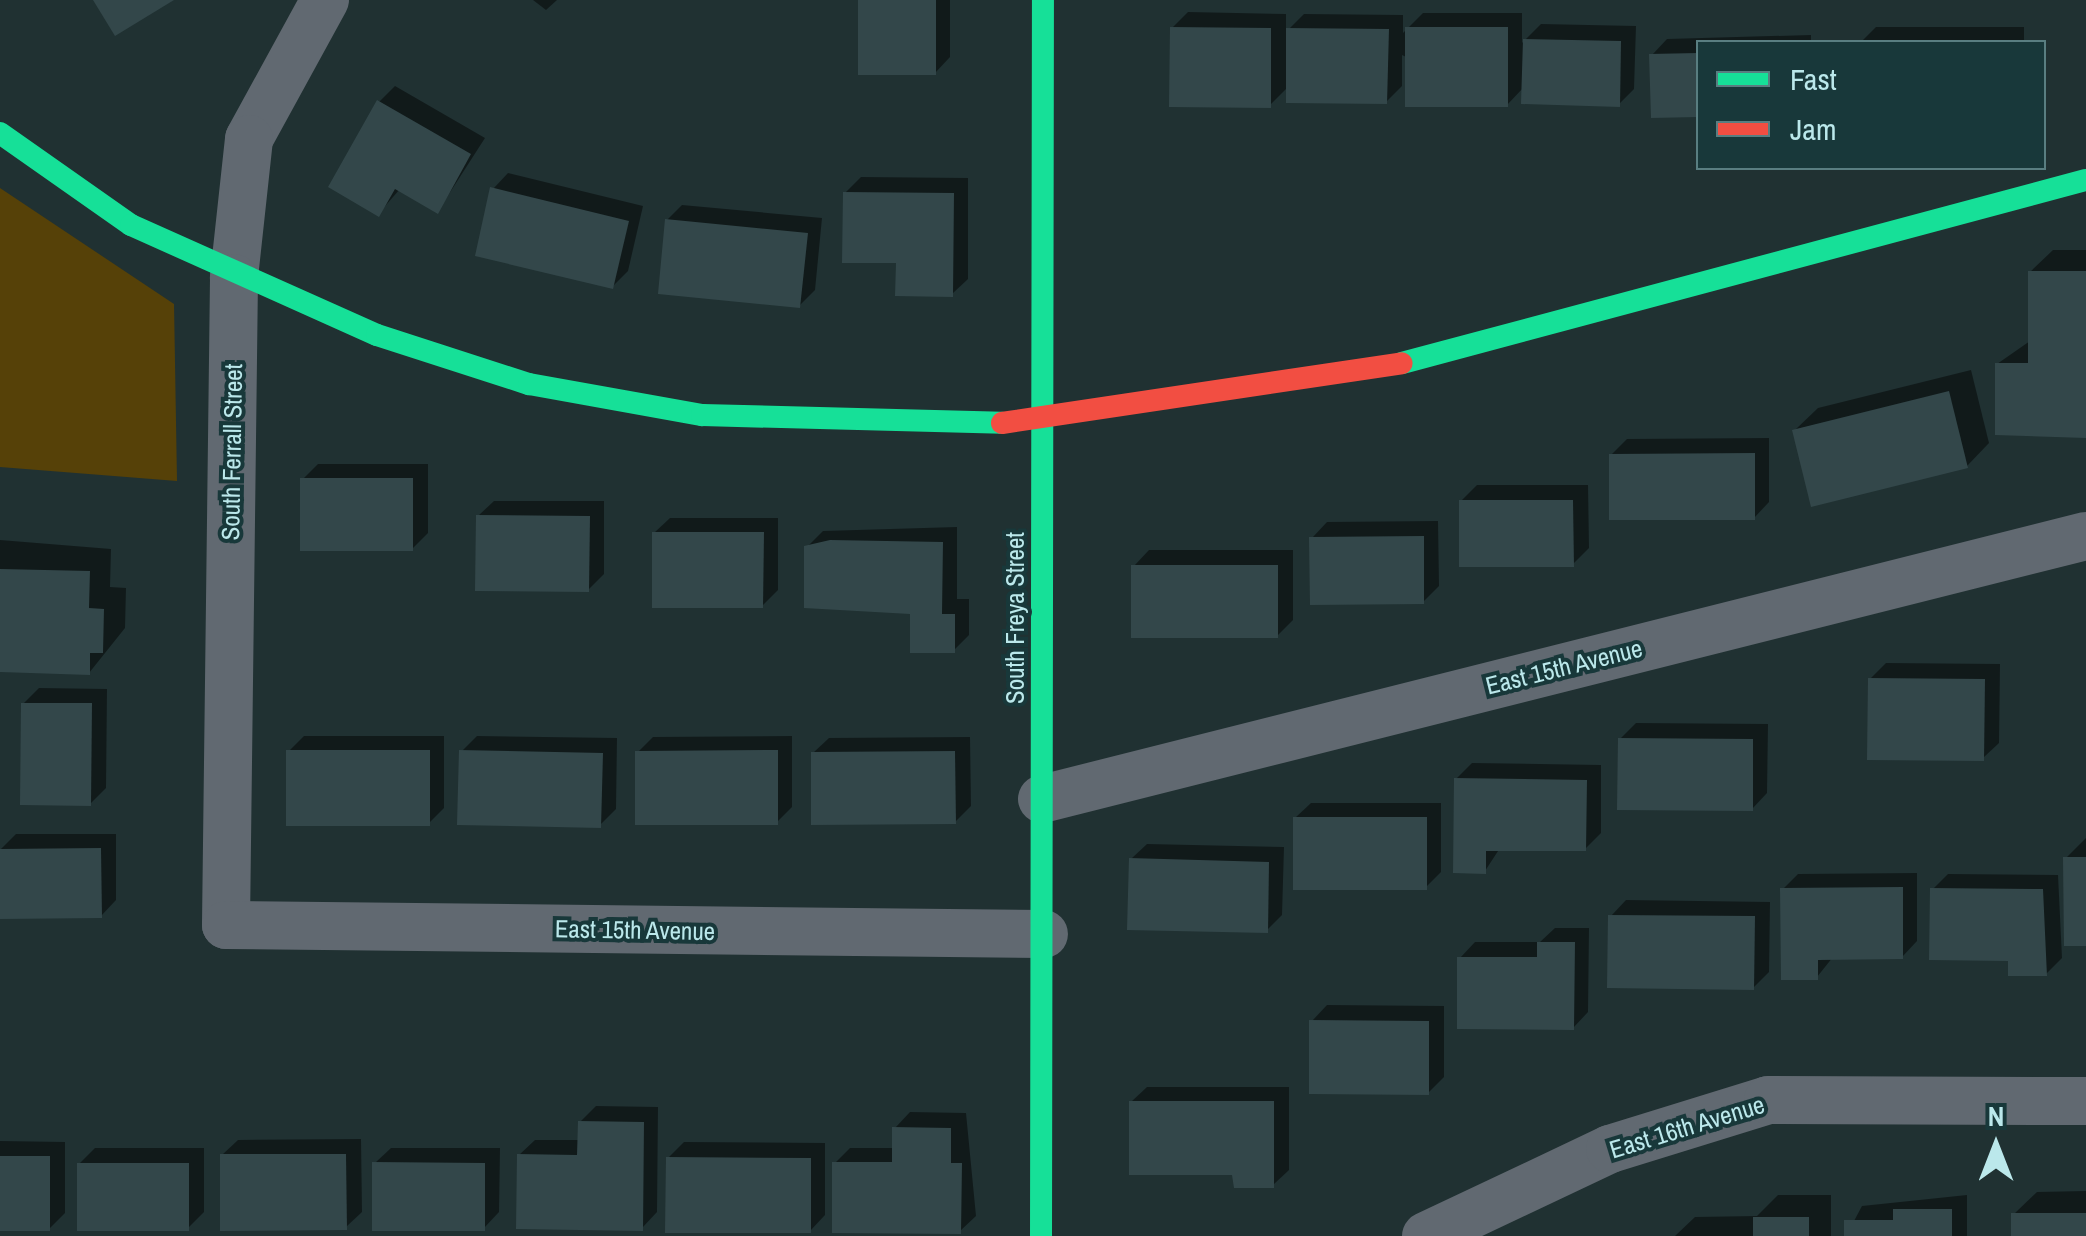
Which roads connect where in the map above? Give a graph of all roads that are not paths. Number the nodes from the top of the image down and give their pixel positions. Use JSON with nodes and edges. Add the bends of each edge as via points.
{"nodes":[{"id":1,"x":325,"y":0,"type":"edge"},
{"id":2,"x":1044,"y":0,"type":"edge"},
{"id":3,"x":0,"y":133,"type":"edge"},
{"id":4,"x":2086,"y":180,"type":"edge"},
{"id":5,"x":234,"y":278,"type":"junction"},
{"id":6,"x":1044,"y":422,"type":"junction"},
{"id":7,"x":2086,"y":536,"type":"edge"},
{"id":8,"x":1042,"y":799,"type":"junction"},
{"id":9,"x":226,"y":925,"type":"joint"},
{"id":10,"x":1044,"y":934,"type":"junction"},
{"id":11,"x":2086,"y":1101,"type":"edge"},
{"id":12,"x":1041,"y":1236,"type":"edge"},
{"id":13,"x":1426,"y":1236,"type":"edge"}],
"edges":[{"from":1,"to":5,"type":"street","name":"South Ferrall Street","via":[[249,139]]},
{"from":2,"to":6,"type":"street","name":"South Freya Street"},
{"from":3,"to":5,"type":"street","via":[[131,225]]},
{"from":4,"to":6,"type":"street","via":[[1508,340],[1302,385]]},
{"from":5,"to":6,"type":"street","via":[[528,384],[683,412],[857,426]]},
{"from":5,"to":9,"type":"street","name":"South Ferrall Street"},
{"from":6,"to":8,"type":"street","name":"South Freya Street"},
{"from":7,"to":8,"type":"street","name":"East 15th Avenue"},
{"from":8,"to":10,"type":"street","name":"South Freya Street"},
{"from":9,"to":10,"type":"street","name":"East 15th Avenue"},
{"from":10,"to":12,"type":"street","name":"South Freya Street"},
{"from":11,"to":13,"type":"street","name":"East 16th Avenue","via":[[1768,1100],[1610,1149]]}]}
